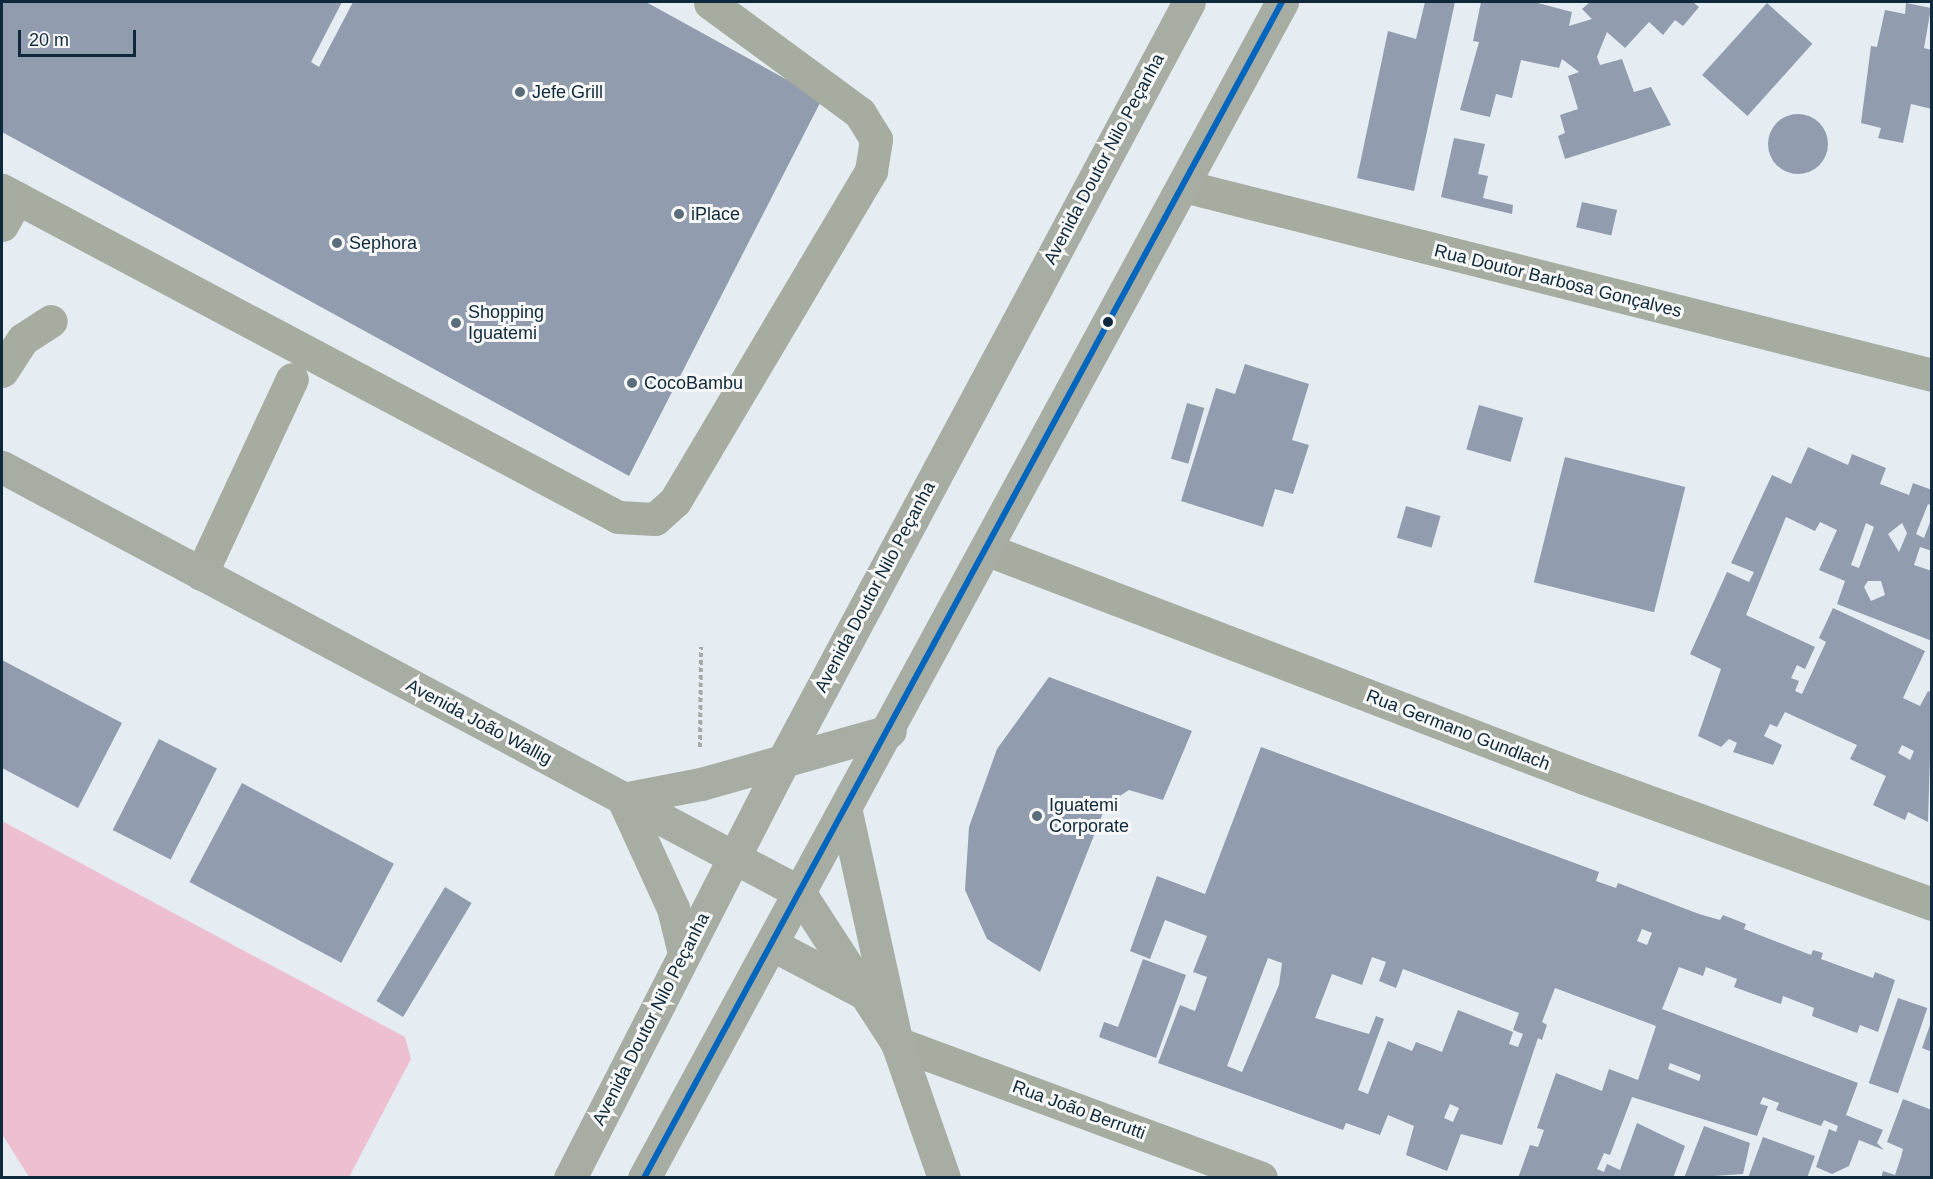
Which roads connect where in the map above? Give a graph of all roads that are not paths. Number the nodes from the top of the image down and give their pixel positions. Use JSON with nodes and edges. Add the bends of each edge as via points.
{"nodes":[{"id":1,"x":1189,"y":2,"type":"edge"},
{"id":2,"x":1282,"y":2,"type":"edge"},
{"id":3,"x":710,"y":3,"type":"edge"},
{"id":4,"x":1184,"y":186,"type":"junction"},
{"id":5,"x":7,"y":204,"type":"edge"},
{"id":6,"x":51,"y":321,"type":"dead end"},
{"id":7,"x":2,"y":371,"type":"edge"},
{"id":8,"x":1932,"y":375,"type":"edge"},
{"id":9,"x":292,"y":379,"type":"dead end"},
{"id":10,"x":2,"y":467,"type":"edge"},
{"id":11,"x":988,"y":550,"type":"junction"},
{"id":12,"x":201,"y":574,"type":"junction"},
{"id":13,"x":890,"y":730,"type":"junction"},
{"id":14,"x":785,"y":757,"type":"junction"},
{"id":15,"x":623,"y":799,"type":"junction"},
{"id":16,"x":846,"y":812,"type":"junction"},
{"id":17,"x":734,"y":857,"type":"junction"},
{"id":18,"x":800,"y":892,"type":"junction"},
{"id":19,"x":1932,"y":904,"type":"edge"},
{"id":20,"x":771,"y":944,"type":"junction"},
{"id":21,"x":684,"y":953,"type":"junction"},
{"id":22,"x":861,"y":991,"type":"junction"},
{"id":23,"x":897,"y":1043,"type":"junction"},
{"id":24,"x":570,"y":1178,"type":"edge"},
{"id":25,"x":644,"y":1178,"type":"edge"},
{"id":26,"x":944,"y":1178,"type":"edge"},
{"id":27,"x":1261,"y":1178,"type":"edge"}],
"edges":[{"from":1,"to":14,"type":"main road","name":"Avenida Doutor Nilo Peçanha"},
{"from":2,"to":4,"type":"main road"},
{"from":3,"to":5,"type":"street","via":[[860,112],[876,139],[871,171],[675,501],[655,519],[618,517]]},
{"from":4,"to":8,"type":"street","name":"Rua Doutor Barbosa Gonçalves"},
{"from":4,"to":11,"type":"main road"},
{"from":6,"to":7,"type":"street","via":[[23,339]]},
{"from":9,"to":12,"type":"street"},
{"from":10,"to":12,"type":"main road","name":"Avenida João Wallig"},
{"from":11,"to":13,"type":"main road"},
{"from":11,"to":19,"type":"street","name":"Rua Germano Gundlach","via":[[1584,778]]},
{"from":12,"to":15,"type":"main road","name":"Avenida João Wallig"},
{"from":13,"to":14,"type":"main road"},
{"from":13,"to":16,"type":"main road"},
{"from":14,"to":15,"type":"main road","via":[[701,784]]},
{"from":14,"to":17,"type":"main road","name":"Avenida Doutor Nilo Peçanha"},
{"from":15,"to":17,"type":"main road","name":"Avenida João Wallig"},
{"from":15,"to":21,"type":"main road","via":[[673,908]]},
{"from":16,"to":18,"type":"main road"},
{"from":16,"to":23,"type":"main road"},
{"from":17,"to":18,"type":"main road","name":"Avenida João Wallig"},
{"from":17,"to":21,"type":"main road","name":"Avenida Doutor Nilo Peçanha"},
{"from":18,"to":20,"type":"main road"},
{"from":18,"to":22,"type":"main road"},
{"from":20,"to":22,"type":"main road"},
{"from":20,"to":25,"type":"main road"},
{"from":21,"to":24,"type":"main road","name":"Avenida Doutor Nilo Peçanha"},
{"from":22,"to":23,"type":"main road"},
{"from":23,"to":26,"type":"main road"},
{"from":23,"to":27,"type":"street","name":"Rua João Berrutti"}]}
